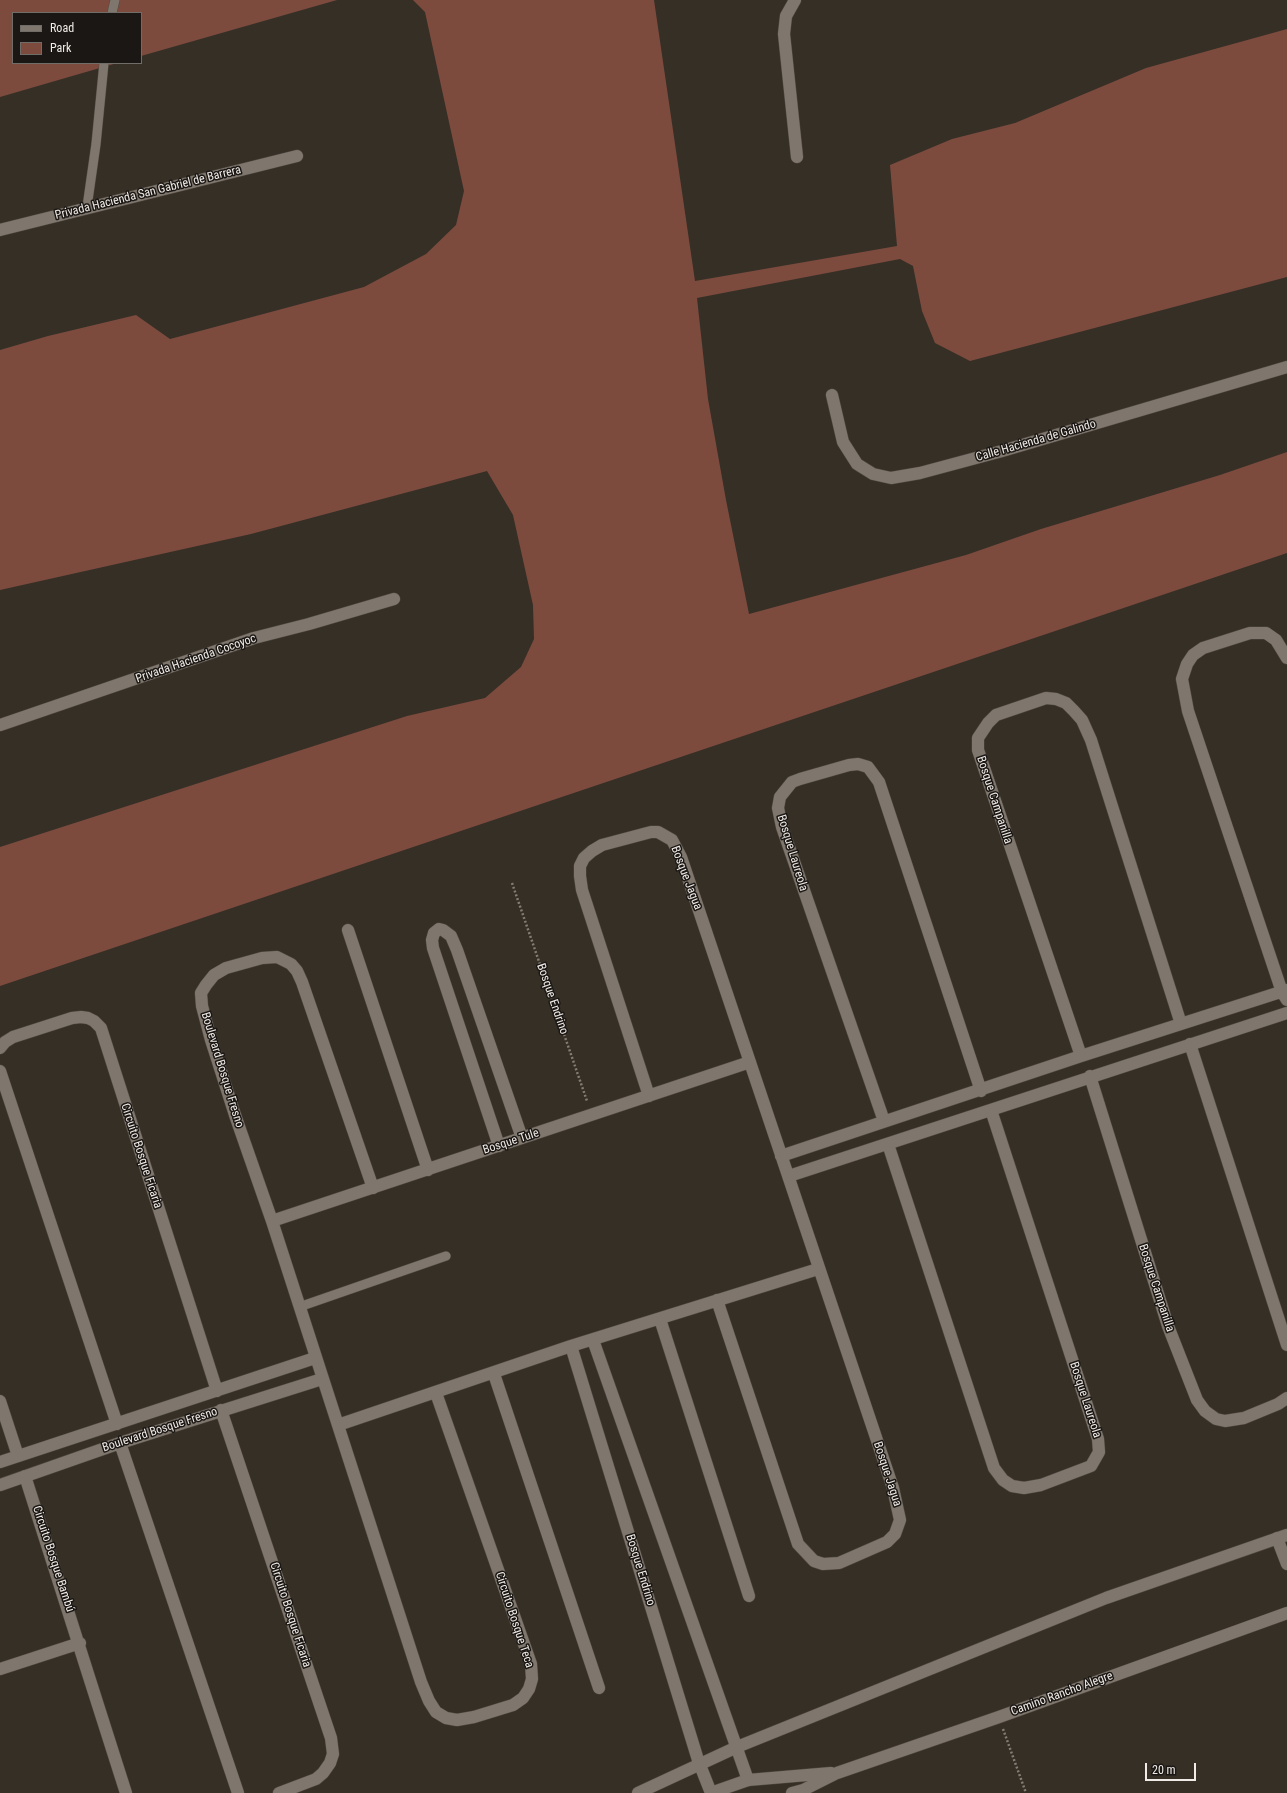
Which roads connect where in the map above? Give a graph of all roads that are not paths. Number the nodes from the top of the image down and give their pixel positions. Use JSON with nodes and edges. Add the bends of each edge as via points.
{"nodes":[{"id":1,"x":115,"y":0,"type":"edge"},
{"id":2,"x":795,"y":0,"type":"edge"},
{"id":3,"x":112,"y":12,"type":"edge"},
{"id":4,"x":104,"y":64,"type":"edge"},
{"id":5,"x":297,"y":156,"type":"dead end"},
{"id":6,"x":797,"y":157,"type":"dead end"},
{"id":7,"x":87,"y":207,"type":"junction"},
{"id":8,"x":0,"y":230,"type":"edge"},
{"id":9,"x":1287,"y":367,"type":"edge"},
{"id":10,"x":832,"y":395,"type":"dead end"},
{"id":11,"x":394,"y":599,"type":"dead end"},
{"id":12,"x":1287,"y":658,"type":"edge"},
{"id":13,"x":0,"y":725,"type":"edge"},
{"id":14,"x":348,"y":930,"type":"dead end"},
{"id":15,"x":1285,"y":994,"type":"edge"},
{"id":16,"x":1287,"y":1013,"type":"edge"},
{"id":17,"x":1181,"y":1024,"type":"junction"},
{"id":18,"x":1190,"y":1044,"type":"junction"},
{"id":19,"x":0,"y":1048,"type":"edge"},
{"id":20,"x":1081,"y":1056,"type":"junction"},
{"id":21,"x":750,"y":1062,"type":"junction"},
{"id":22,"x":0,"y":1071,"type":"edge"},
{"id":23,"x":1090,"y":1076,"type":"junction"},
{"id":24,"x":981,"y":1091,"type":"junction"},
{"id":25,"x":649,"y":1096,"type":"junction"},
{"id":26,"x":991,"y":1110,"type":"junction"},
{"id":27,"x":884,"y":1121,"type":"junction"},
{"id":28,"x":522,"y":1138,"type":"junction"},
{"id":29,"x":888,"y":1144,"type":"junction"},
{"id":30,"x":499,"y":1146,"type":"junction"},
{"id":31,"x":781,"y":1156,"type":"junction"},
{"id":32,"x":428,"y":1170,"type":"junction"},
{"id":33,"x":789,"y":1176,"type":"junction"},
{"id":34,"x":373,"y":1188,"type":"junction"},
{"id":35,"x":272,"y":1221,"type":"junction"},
{"id":36,"x":446,"y":1256,"type":"dead end"},
{"id":37,"x":818,"y":1269,"type":"junction"},
{"id":38,"x":717,"y":1300,"type":"junction"},
{"id":39,"x":299,"y":1307,"type":"junction"},
{"id":40,"x":660,"y":1318,"type":"junction"},
{"id":41,"x":593,"y":1340,"type":"junction"},
{"id":42,"x":1287,"y":1344,"type":"edge"},
{"id":43,"x":571,"y":1346,"type":"junction"},
{"id":44,"x":315,"y":1358,"type":"junction"},
{"id":45,"x":494,"y":1374,"type":"junction"},
{"id":46,"x":322,"y":1379,"type":"junction"},
{"id":47,"x":217,"y":1391,"type":"junction"},
{"id":48,"x":436,"y":1393,"type":"junction"},
{"id":49,"x":1287,"y":1398,"type":"edge"},
{"id":50,"x":0,"y":1401,"type":"edge"},
{"id":51,"x":221,"y":1410,"type":"junction"},
{"id":52,"x":117,"y":1424,"type":"junction"},
{"id":53,"x":338,"y":1425,"type":"junction"},
{"id":54,"x":120,"y":1443,"type":"junction"},
{"id":55,"x":18,"y":1456,"type":"junction"},
{"id":56,"x":0,"y":1462,"type":"edge"},
{"id":57,"x":26,"y":1476,"type":"junction"},
{"id":58,"x":0,"y":1485,"type":"edge"},
{"id":59,"x":1282,"y":1536,"type":"edge"},
{"id":60,"x":1287,"y":1564,"type":"edge"},
{"id":61,"x":749,"y":1596,"type":"dead end"},
{"id":62,"x":1287,"y":1613,"type":"edge"},
{"id":63,"x":80,"y":1643,"type":"junction"},
{"id":64,"x":0,"y":1669,"type":"edge"},
{"id":65,"x":599,"y":1688,"type":"dead end"},
{"id":66,"x":737,"y":1747,"type":"junction"},
{"id":67,"x":699,"y":1763,"type":"junction"},
{"id":68,"x":837,"y":1773,"type":"junction"},
{"id":69,"x":748,"y":1780,"type":"junction"},
{"id":70,"x":126,"y":1793,"type":"edge"},
{"id":71,"x":238,"y":1793,"type":"edge"},
{"id":72,"x":279,"y":1793,"type":"edge"},
{"id":73,"x":638,"y":1793,"type":"edge"},
{"id":74,"x":711,"y":1793,"type":"edge"},
{"id":75,"x":792,"y":1793,"type":"edge"}],
"edges":[{"from":1,"to":3,"type":"lane"},
{"from":2,"to":6,"type":"street","via":[[786,16],[784,34]]},
{"from":4,"to":7,"type":"lane"},
{"from":5,"to":7,"type":"street","name":"Privada Hacienda San Gabriel de Barrera"},
{"from":7,"to":8,"type":"street","name":"Privada Hacienda San Gabriel de Barrera"},
{"from":9,"to":10,"type":"street","name":"Calle Hacienda de Galindo","via":[[1002,452],[891,478],[873,474],[857,464],[843,442]]},
{"from":11,"to":13,"type":"street","name":"Privada Hacienda Cocoyoc","via":[[254,638]]},
{"from":12,"to":15,"type":"street","via":[[1276,640],[1266,633],[1250,633],[1203,648],[1186,664],[1182,679],[1188,711]]},
{"from":14,"to":32,"type":"street"},
{"from":15,"to":17,"type":"street"},
{"from":16,"to":18,"type":"street"},
{"from":17,"to":20,"type":"street"},
{"from":17,"to":20,"type":"street","name":"Bosque Campanilla","via":[[1082,720],[1066,703],[1046,698],[996,715],[978,738],[978,750]]},
{"from":18,"to":23,"type":"street"},
{"from":18,"to":42,"type":"street"},
{"from":19,"to":47,"type":"street","name":"Circuito Bosque Ficaria","via":[[13,1037],[76,1018],[88,1018],[101,1028]]},
{"from":20,"to":24,"type":"street"},
{"from":21,"to":25,"type":"street","name":"Bosque Tule"},
{"from":21,"to":25,"type":"street","name":"Bosque Jagua","via":[[681,857],[672,840],[658,832],[651,832],[602,845],[584,858],[580,866],[582,890]]},
{"from":21,"to":31,"type":"street","name":"Bosque Jagua"},
{"from":22,"to":52,"type":"street"},
{"from":23,"to":26,"type":"street"},
{"from":23,"to":49,"type":"street","name":"Bosque Campanilla","via":[[1168,1326],[1197,1400],[1205,1411],[1216,1419],[1225,1421],[1244,1418]]},
{"from":24,"to":27,"type":"street"},
{"from":24,"to":27,"type":"street","name":"Bosque Laureola","via":[[877,778],[868,767],[858,764],[800,779],[792,782],[780,797],[778,808],[782,826]]},
{"from":25,"to":28,"type":"street","name":"Bosque Tule"},
{"from":26,"to":29,"type":"street"},
{"from":26,"to":29,"type":"street","name":"Bosque Laureola","via":[[1098,1439],[1099,1452],[1090,1466],[1041,1485],[1024,1488],[1012,1486],[1003,1480],[994,1468]]},
{"from":27,"to":31,"type":"street"},
{"from":28,"to":30,"type":"street","name":"Bosque Tule"},
{"from":28,"to":30,"type":"street","via":[[457,950],[450,936],[439,929],[434,933],[433,948]]},
{"from":29,"to":33,"type":"street"},
{"from":30,"to":32,"type":"street","name":"Bosque Tule"},
{"from":31,"to":33,"type":"street","name":"Bosque Jagua"},
{"from":32,"to":34,"type":"street","name":"Bosque Tule"},
{"from":33,"to":37,"type":"street","name":"Bosque Jagua"},
{"from":34,"to":35,"type":"street","name":"Bosque Tule"},
{"from":34,"to":35,"type":"street","name":"Boulevard Bosque Fresno","via":[[297,971],[291,964],[277,957],[262,958],[226,968],[214,975],[206,984],[201,994],[202,1006],[235,1116]]},
{"from":35,"to":39,"type":"street"},
{"from":36,"to":39,"type":"lane"},
{"from":37,"to":38,"type":"street"},
{"from":37,"to":38,"type":"street","name":"Bosque Jagua","via":[[893,1488],[900,1520],[895,1534],[887,1542],[839,1563],[823,1564],[814,1561],[798,1544]]},
{"from":38,"to":40,"type":"street"},
{"from":39,"to":44,"type":"street"},
{"from":40,"to":41,"type":"street"},
{"from":40,"to":61,"type":"street"},
{"from":41,"to":43,"type":"street"},
{"from":41,"to":66,"type":"street"},
{"from":43,"to":45,"type":"street"},
{"from":43,"to":67,"type":"street","name":"Bosque Endrino"},
{"from":44,"to":46,"type":"street"},
{"from":44,"to":47,"type":"street","name":"Boulevard Bosque Fresno"},
{"from":45,"to":48,"type":"street"},
{"from":45,"to":65,"type":"street"},
{"from":46,"to":51,"type":"street","name":"Boulevard Bosque Fresno"},
{"from":46,"to":53,"type":"street"},
{"from":47,"to":52,"type":"street","name":"Boulevard Bosque Fresno"},
{"from":48,"to":53,"type":"street"},
{"from":48,"to":53,"type":"street","name":"Circuito Bosque Teca","via":[[531,1664],[532,1679],[523,1698],[474,1717],[457,1720],[446,1718],[436,1712],[429,1701]]},
{"from":50,"to":55,"type":"street"},
{"from":51,"to":54,"type":"street","name":"Boulevard Bosque Fresno"},
{"from":51,"to":72,"type":"street","name":"Circuito Bosque Ficaria","via":[[331,1738],[333,1754],[324,1773],[316,1779]]},
{"from":52,"to":55,"type":"street","name":"Boulevard Bosque Fresno"},
{"from":54,"to":57,"type":"street","name":"Boulevard Bosque Fresno"},
{"from":54,"to":71,"type":"street"},
{"from":55,"to":56,"type":"street","name":"Boulevard Bosque Fresno"},
{"from":57,"to":58,"type":"street","name":"Boulevard Bosque Fresno"},
{"from":57,"to":63,"type":"street","name":"Circuito Bosque Bambú"},
{"from":59,"to":60,"type":"street"},
{"from":59,"to":66,"type":"street","via":[[1106,1598]]},
{"from":62,"to":68,"type":"street","name":"Camino Rancho Alegre"},
{"from":63,"to":64,"type":"street"},
{"from":63,"to":70,"type":"street","name":"Circuito Bosque Bambú"},
{"from":66,"to":67,"type":"street"},
{"from":66,"to":69,"type":"street"},
{"from":67,"to":73,"type":"street"},
{"from":67,"to":74,"type":"street","name":"Bosque Endrino"},
{"from":68,"to":69,"type":"street","name":"Camino Rancho Alegre"},
{"from":68,"to":75,"type":"street","name":"Camino Rancho Alegre"},
{"from":69,"to":74,"type":"street","name":"Camino Rancho Alegre"}]}
